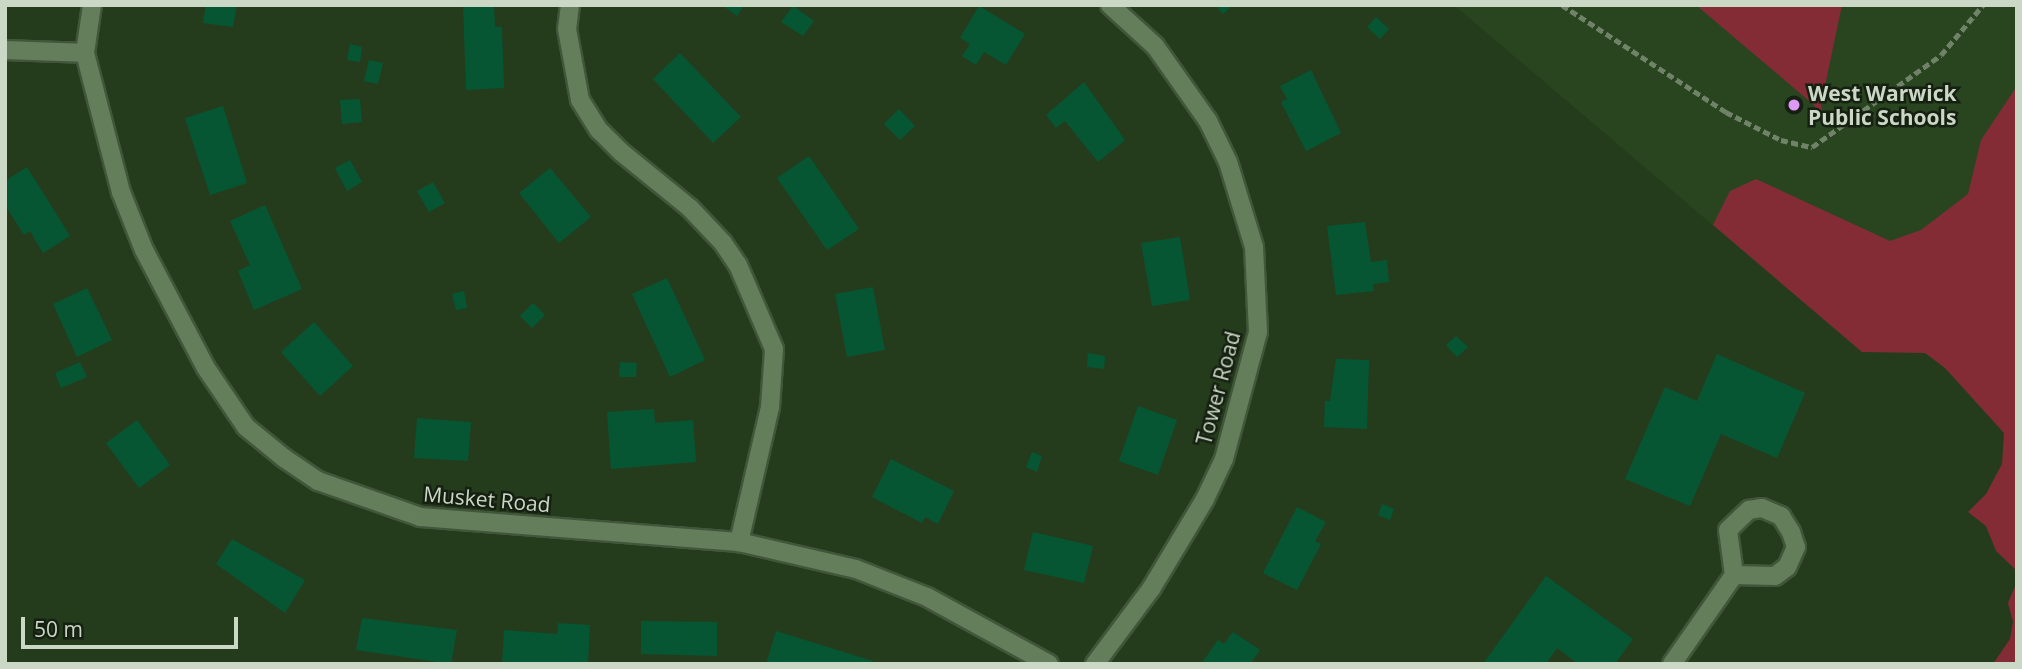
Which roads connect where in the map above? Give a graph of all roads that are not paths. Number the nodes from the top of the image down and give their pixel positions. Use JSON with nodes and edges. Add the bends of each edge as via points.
{"nodes":[{"id":1,"x":92,"y":5,"type":"edge"},
{"id":2,"x":570,"y":5,"type":"edge"},
{"id":3,"x":1110,"y":5,"type":"edge"},
{"id":4,"x":5,"y":50,"type":"edge"},
{"id":5,"x":85,"y":53,"type":"junction"},
{"id":6,"x":739,"y":542,"type":"junction"},
{"id":7,"x":1734,"y":575,"type":"junction"},
{"id":8,"x":1049,"y":664,"type":"edge"},
{"id":9,"x":1095,"y":664,"type":"edge"},
{"id":10,"x":1672,"y":664,"type":"edge"}],
"edges":[{"from":1,"to":5,"type":"street"},
{"from":2,"to":6,"type":"street","via":[[567,29],[580,100],[599,130],[690,208],[723,243],[738,265],[774,349],[770,407]]},
{"from":3,"to":9,"type":"street","name":"Tower Road","via":[[1155,46],[1208,121],[1228,162],[1254,247],[1258,332],[1237,415],[1209,489],[1151,589]]},
{"from":4,"to":5,"type":"street"},
{"from":5,"to":6,"type":"street","name":"Musket Road","via":[[121,192],[144,250],[206,368],[246,426],[284,458],[318,481],[420,517]]},
{"from":6,"to":8,"type":"street","name":"Musket Road","via":[[856,569],[927,597]]},
{"from":7,"to":7,"type":"street","via":[[1775,576],[1787,567],[1796,547],[1781,516],[1749,510],[1728,530]]},
{"from":7,"to":10,"type":"street"}]}
